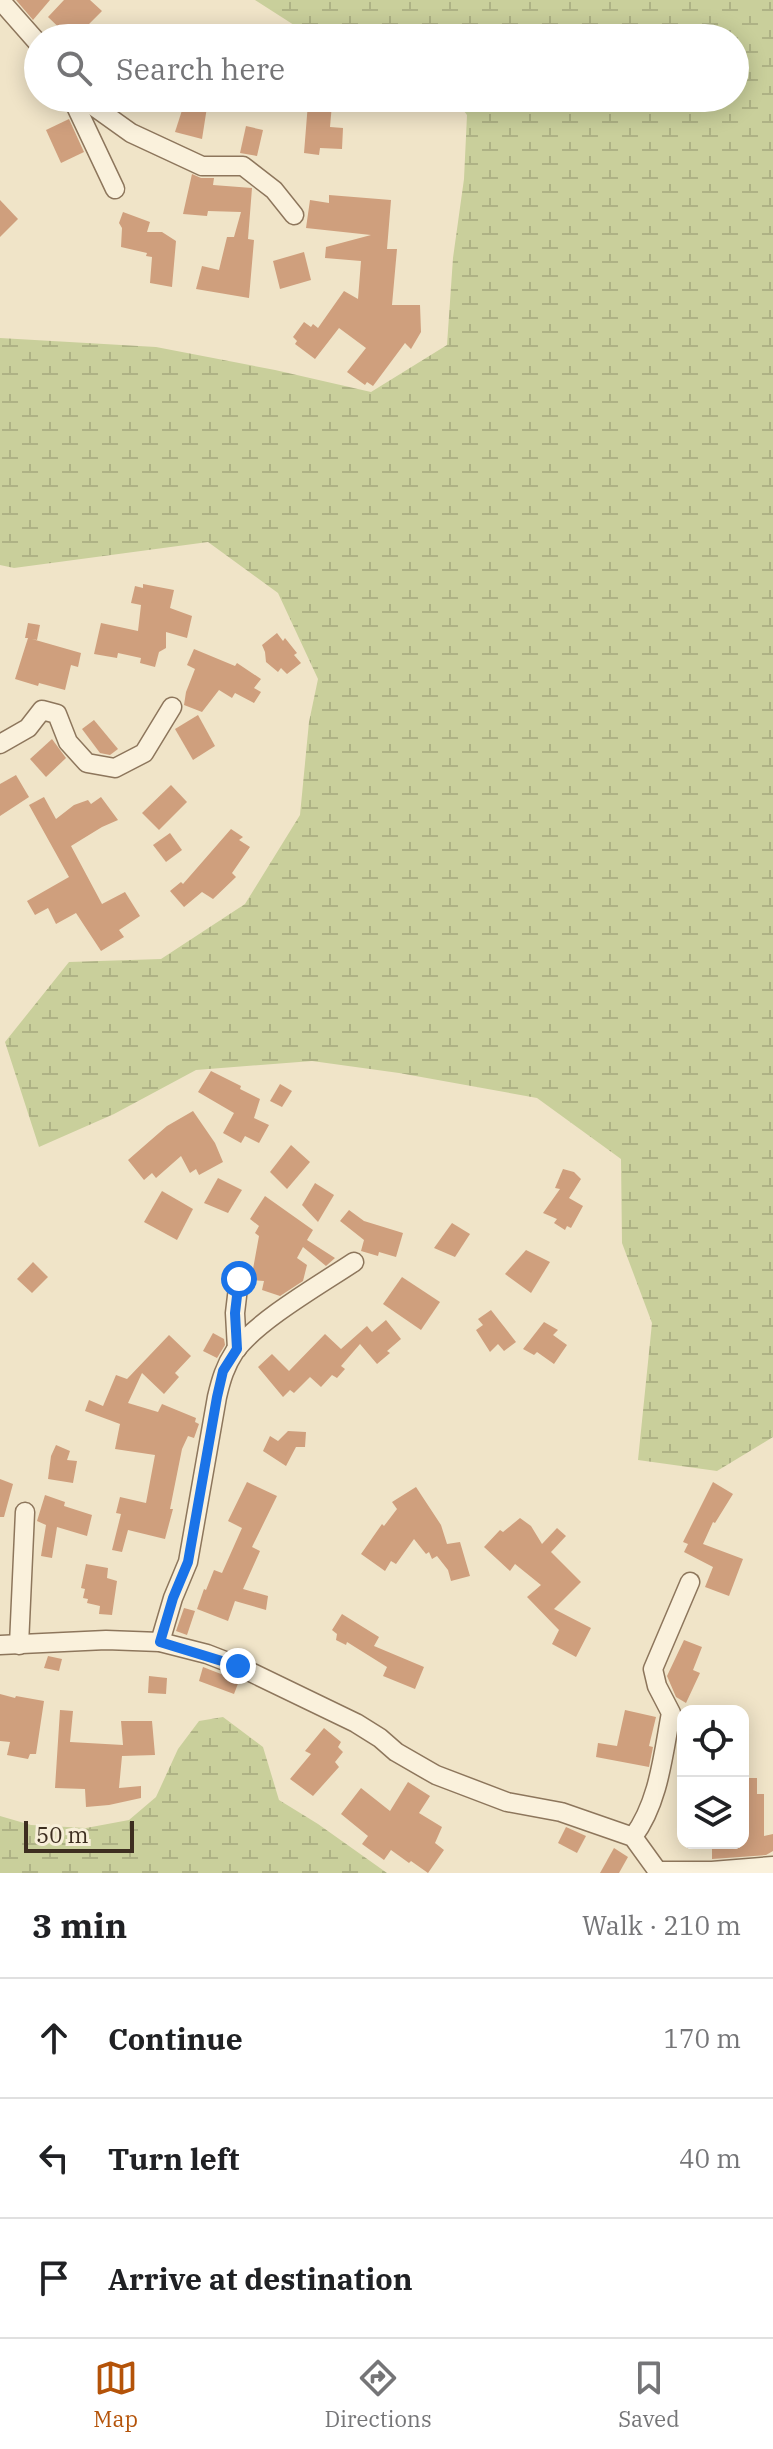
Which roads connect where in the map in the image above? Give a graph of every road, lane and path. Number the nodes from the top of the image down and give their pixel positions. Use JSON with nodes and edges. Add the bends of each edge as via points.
{"nodes":[{"id":1,"x":0,"y":0,"type":"edge"},
{"id":2,"x":24,"y":27,"type":"edge"},
{"id":3,"x":79,"y":112,"type":"edge"},
{"id":4,"x":102,"y":112,"type":"edge"},
{"id":5,"x":115,"y":189,"type":"dead end"},
{"id":6,"x":294,"y":215,"type":"dead end"},
{"id":7,"x":172,"y":707,"type":"dead end"},
{"id":8,"x":0,"y":744,"type":"edge"},
{"id":9,"x":354,"y":1262,"type":"dead end"},
{"id":10,"x":239,"y":1279,"type":"dead end"},
{"id":11,"x":237,"y":1349,"type":"junction"},
{"id":12,"x":25,"y":1512,"type":"dead end"},
{"id":13,"x":690,"y":1582,"type":"dead end"},
{"id":14,"x":160,"y":1642,"type":"junction"},
{"id":15,"x":9,"y":1645,"type":"edge"},
{"id":16,"x":633,"y":1837,"type":"junction"},
{"id":17,"x":773,"y":1866,"type":"edge"},
{"id":18,"x":659,"y":1872,"type":"edge"}],
"edges":[{"from":1,"to":2,"type":"street"},
{"from":3,"to":5,"type":"street"},
{"from":4,"to":6,"type":"street","via":[[131,133],[202,166],[243,166],[274,190]]},
{"from":7,"to":8,"type":"street","via":[[144,753],[115,768],[87,763],[68,742],[57,714],[42,710],[28,728]]},
{"from":9,"to":11,"type":"street"},
{"from":10,"to":11,"type":"street"},
{"from":11,"to":14,"type":"street","via":[[223,1371],[188,1562]]},
{"from":12,"to":15,"type":"street"},
{"from":13,"to":16,"type":"street","via":[[653,1669],[671,1713],[654,1796]]},
{"from":14,"to":15,"type":"street"},
{"from":14,"to":16,"type":"street","via":[[252,1672],[370,1731],[436,1775],[507,1802],[561,1812]]},
{"from":16,"to":18,"type":"street"},
{"from":17,"to":18,"type":"street"}]}
